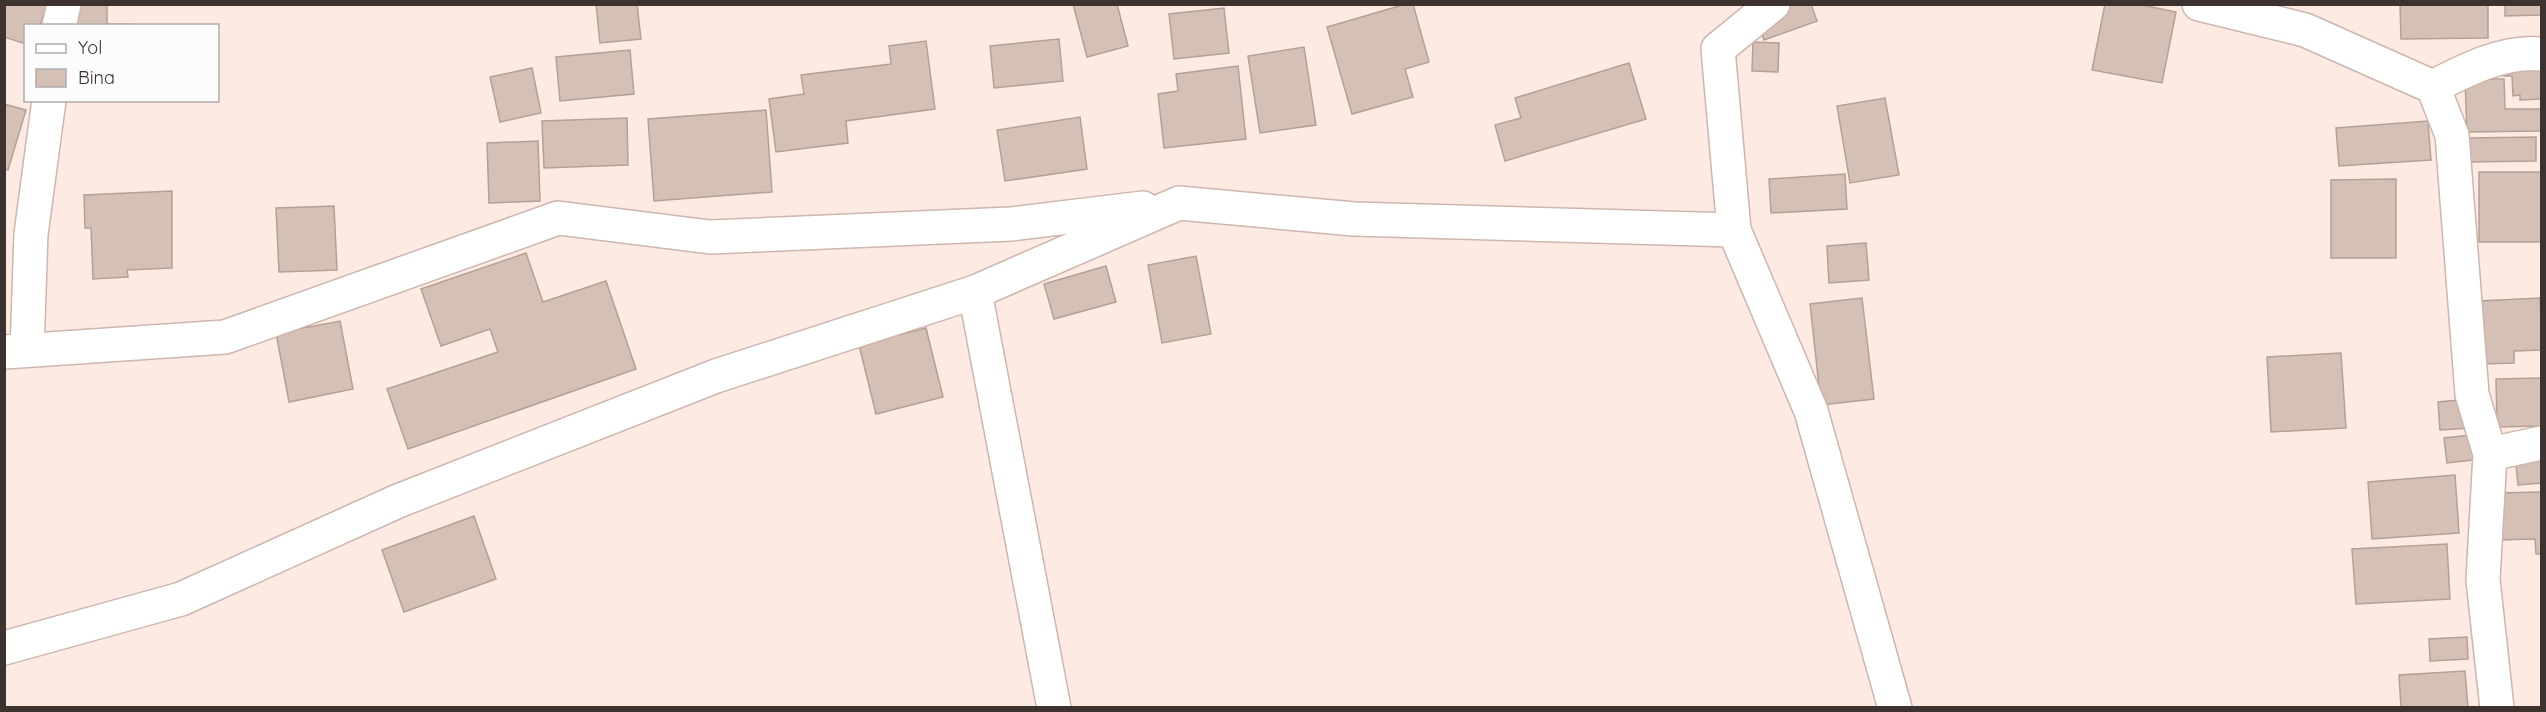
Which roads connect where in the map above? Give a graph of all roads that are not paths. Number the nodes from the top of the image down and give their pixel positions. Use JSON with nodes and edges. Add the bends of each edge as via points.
{"nodes":[{"id":1,"x":64,"y":4,"type":"edge"},
{"id":2,"x":1736,"y":4,"type":"edge"},
{"id":3,"x":1773,"y":4,"type":"edge"},
{"id":4,"x":2199,"y":4,"type":"edge"},
{"id":5,"x":59,"y":24,"type":"edge"},
{"id":6,"x":1718,"y":49,"type":"junction"},
{"id":7,"x":2541,"y":54,"type":"edge"},
{"id":8,"x":2433,"y":87,"type":"junction"},
{"id":9,"x":49,"y":102,"type":"edge"},
{"id":10,"x":1179,"y":203,"type":"junction"},
{"id":11,"x":1734,"y":231,"type":"junction"},
{"id":12,"x":975,"y":292,"type":"junction"},
{"id":13,"x":16,"y":351,"type":"edge"},
{"id":14,"x":2541,"y":443,"type":"edge"},
{"id":15,"x":2490,"y":454,"type":"junction"},
{"id":16,"x":4,"y":648,"type":"edge"},
{"id":17,"x":1054,"y":708,"type":"edge"},
{"id":18,"x":1895,"y":708,"type":"edge"},
{"id":19,"x":2497,"y":708,"type":"edge"}],
"edges":[{"from":1,"to":5,"type":"street"},
{"from":2,"to":6,"type":"street"},
{"from":3,"to":6,"type":"street"},
{"from":4,"to":8,"type":"street","via":[[2305,30]]},
{"from":6,"to":11,"type":"street"},
{"from":7,"to":8,"type":"street","via":[[2524,52],[2464,70]]},
{"from":8,"to":15,"type":"street","via":[[2452,135],[2472,394]]},
{"from":9,"to":13,"type":"street"},
{"from":10,"to":11,"type":"street","via":[[1354,219]]},
{"from":10,"to":12,"type":"street"},
{"from":10,"to":13,"type":"street","via":[[1011,224],[710,237],[558,218],[225,337]]},
{"from":11,"to":18,"type":"street","via":[[1811,411]]},
{"from":12,"to":16,"type":"street","via":[[716,376],[398,501],[181,599]]},
{"from":12,"to":17,"type":"street"},
{"from":14,"to":15,"type":"street"},
{"from":15,"to":19,"type":"street","via":[[2483,580]]}]}
